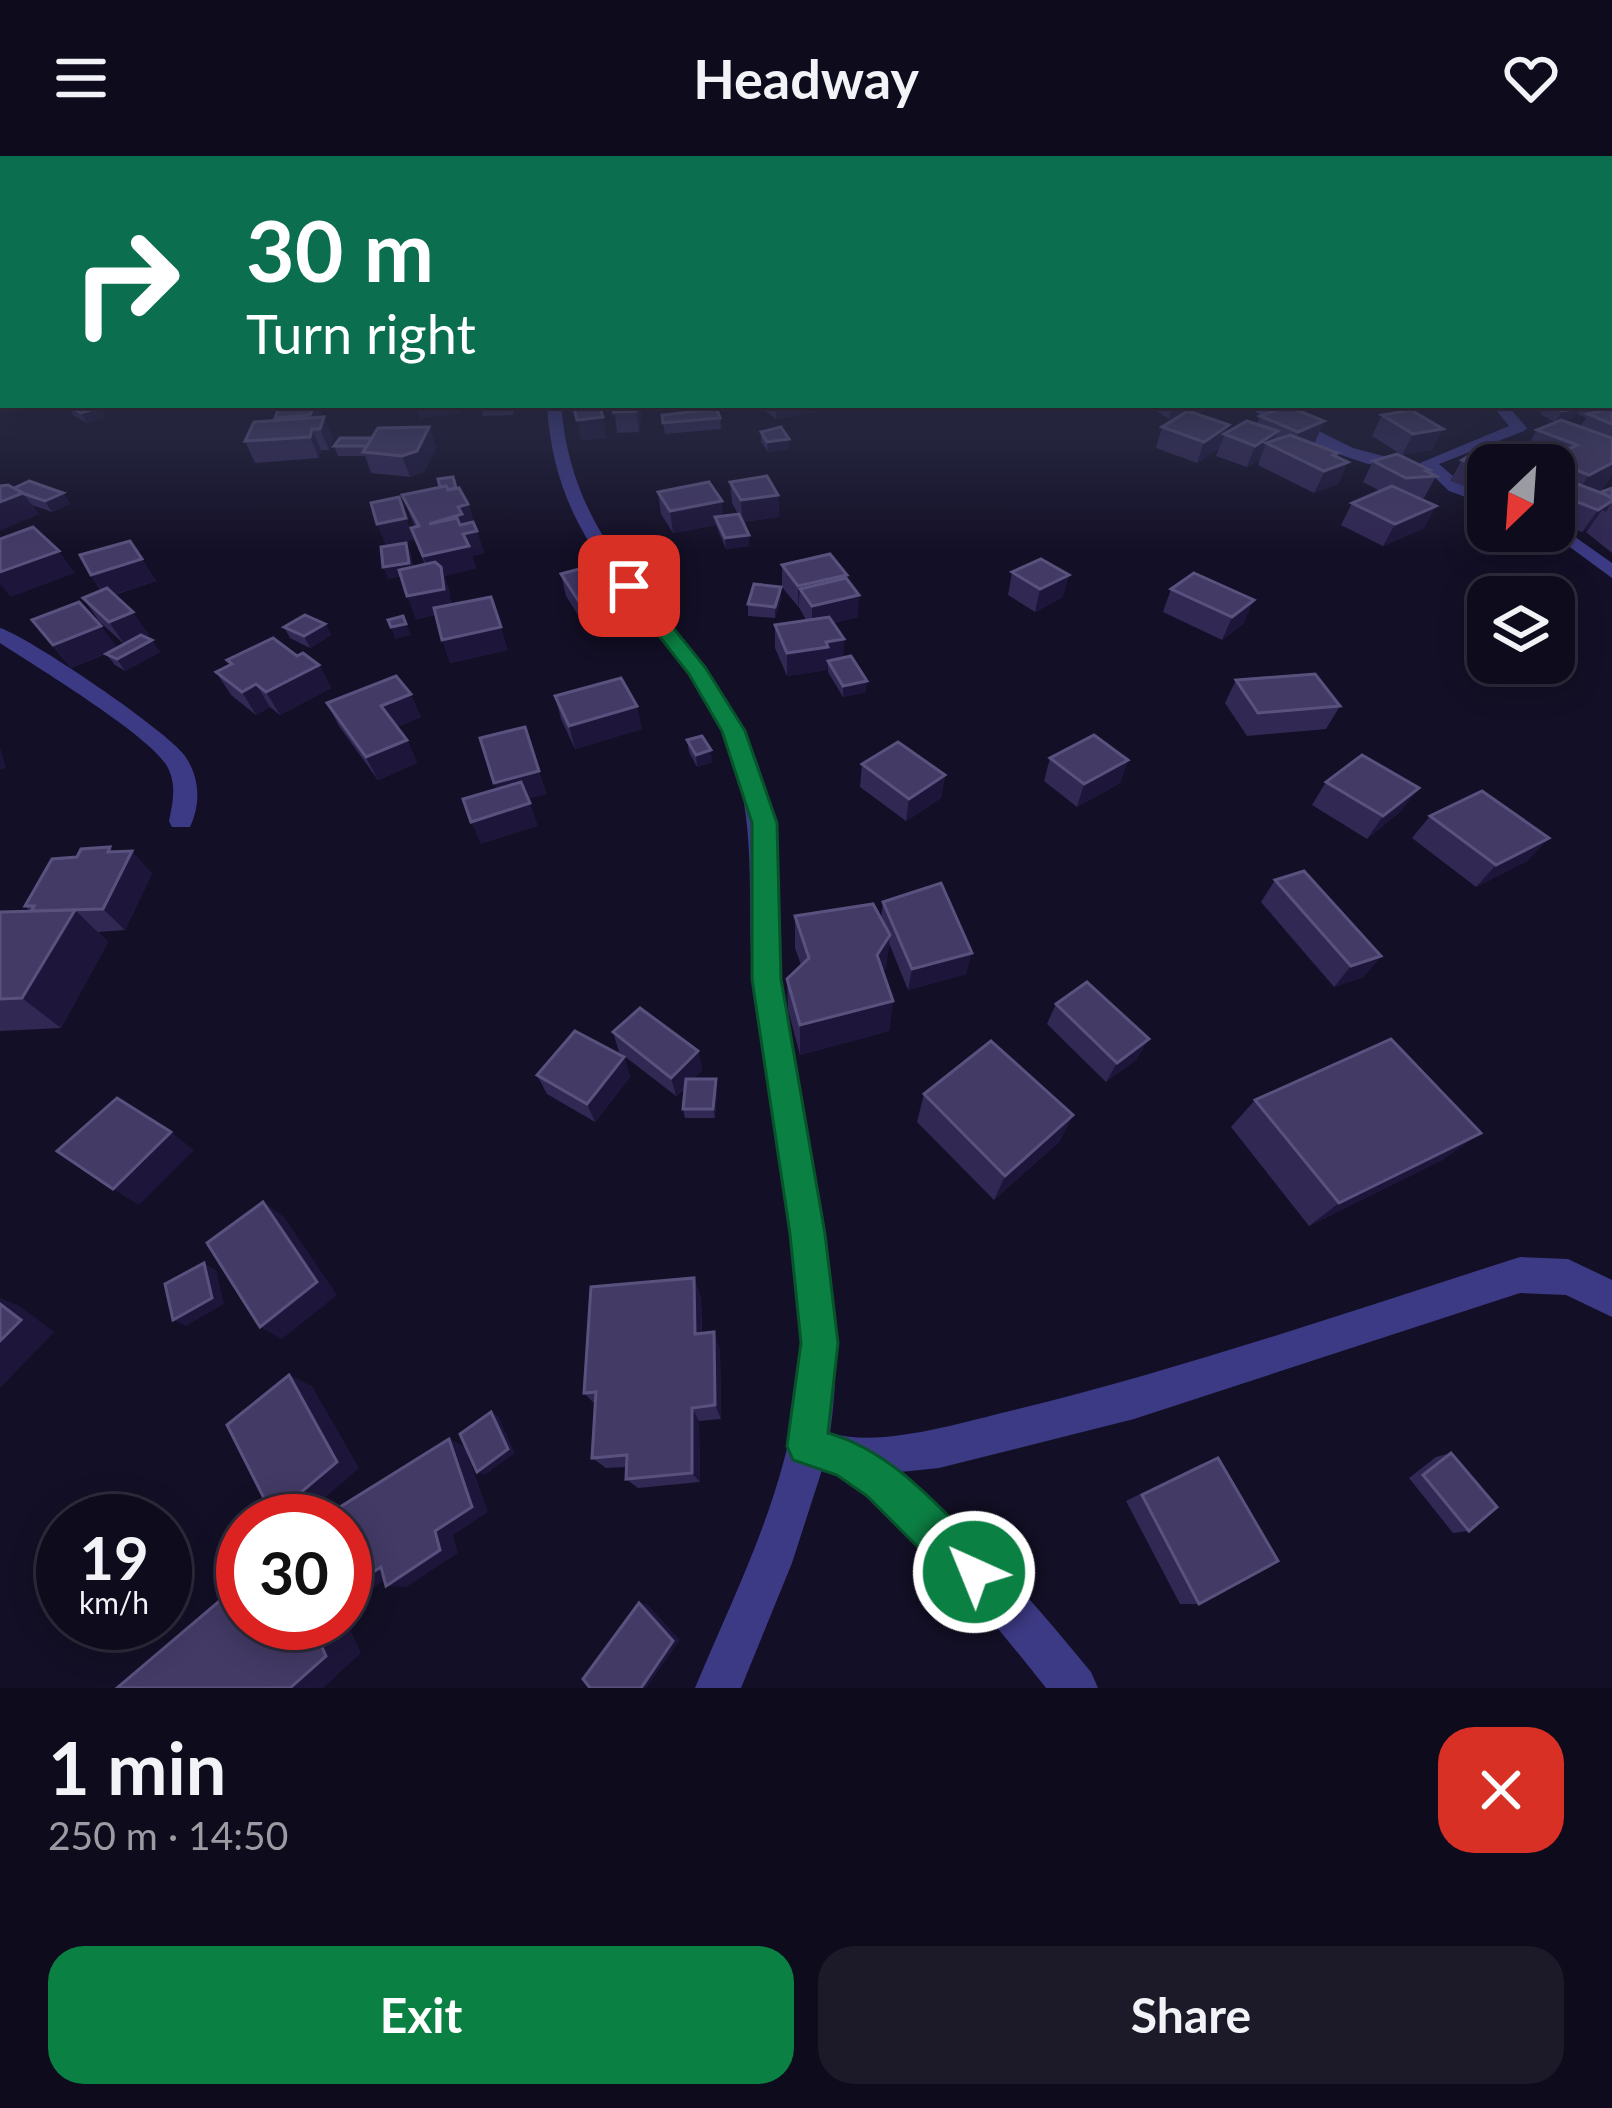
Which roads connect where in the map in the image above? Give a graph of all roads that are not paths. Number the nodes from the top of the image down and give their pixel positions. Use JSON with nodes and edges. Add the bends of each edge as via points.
{"nodes":[{"id":1,"x":554,"y":409,"type":"edge"},
{"id":2,"x":1265,"y":409,"type":"edge"},
{"id":3,"x":1503,"y":409,"type":"edge"},
{"id":4,"x":1428,"y":463,"type":"junction"},
{"id":5,"x":1467,"y":492,"type":"edge"},
{"id":6,"x":1575,"y":540,"type":"edge"},
{"id":7,"x":1612,"y":572,"type":"edge"},
{"id":8,"x":0,"y":634,"type":"edge"},
{"id":9,"x":181,"y":821,"type":"dead end"},
{"id":10,"x":1612,"y":1299,"type":"edge"},
{"id":11,"x":827,"y":1452,"type":"junction"},
{"id":12,"x":718,"y":1688,"type":"edge"},
{"id":13,"x":1075,"y":1688,"type":"edge"}],
"edges":[{"from":1,"to":11,"type":"street","via":[[563,486],[606,557],[698,672],[733,731],[765,823],[767,979],[808,1234]]},
{"from":2,"to":4,"type":"street","via":[[1362,458]]},
{"from":3,"to":4,"type":"street","via":[[1520,428]]},
{"from":4,"to":5,"type":"street"},
{"from":6,"to":7,"type":"street"},
{"from":8,"to":9,"type":"street","via":[[175,758],[188,788]]},
{"from":10,"to":11,"type":"street","via":[[1568,1277],[1520,1275],[1134,1400],[939,1448]]},
{"from":11,"to":12,"type":"street"},
{"from":11,"to":13,"type":"street","via":[[881,1481]]}]}
